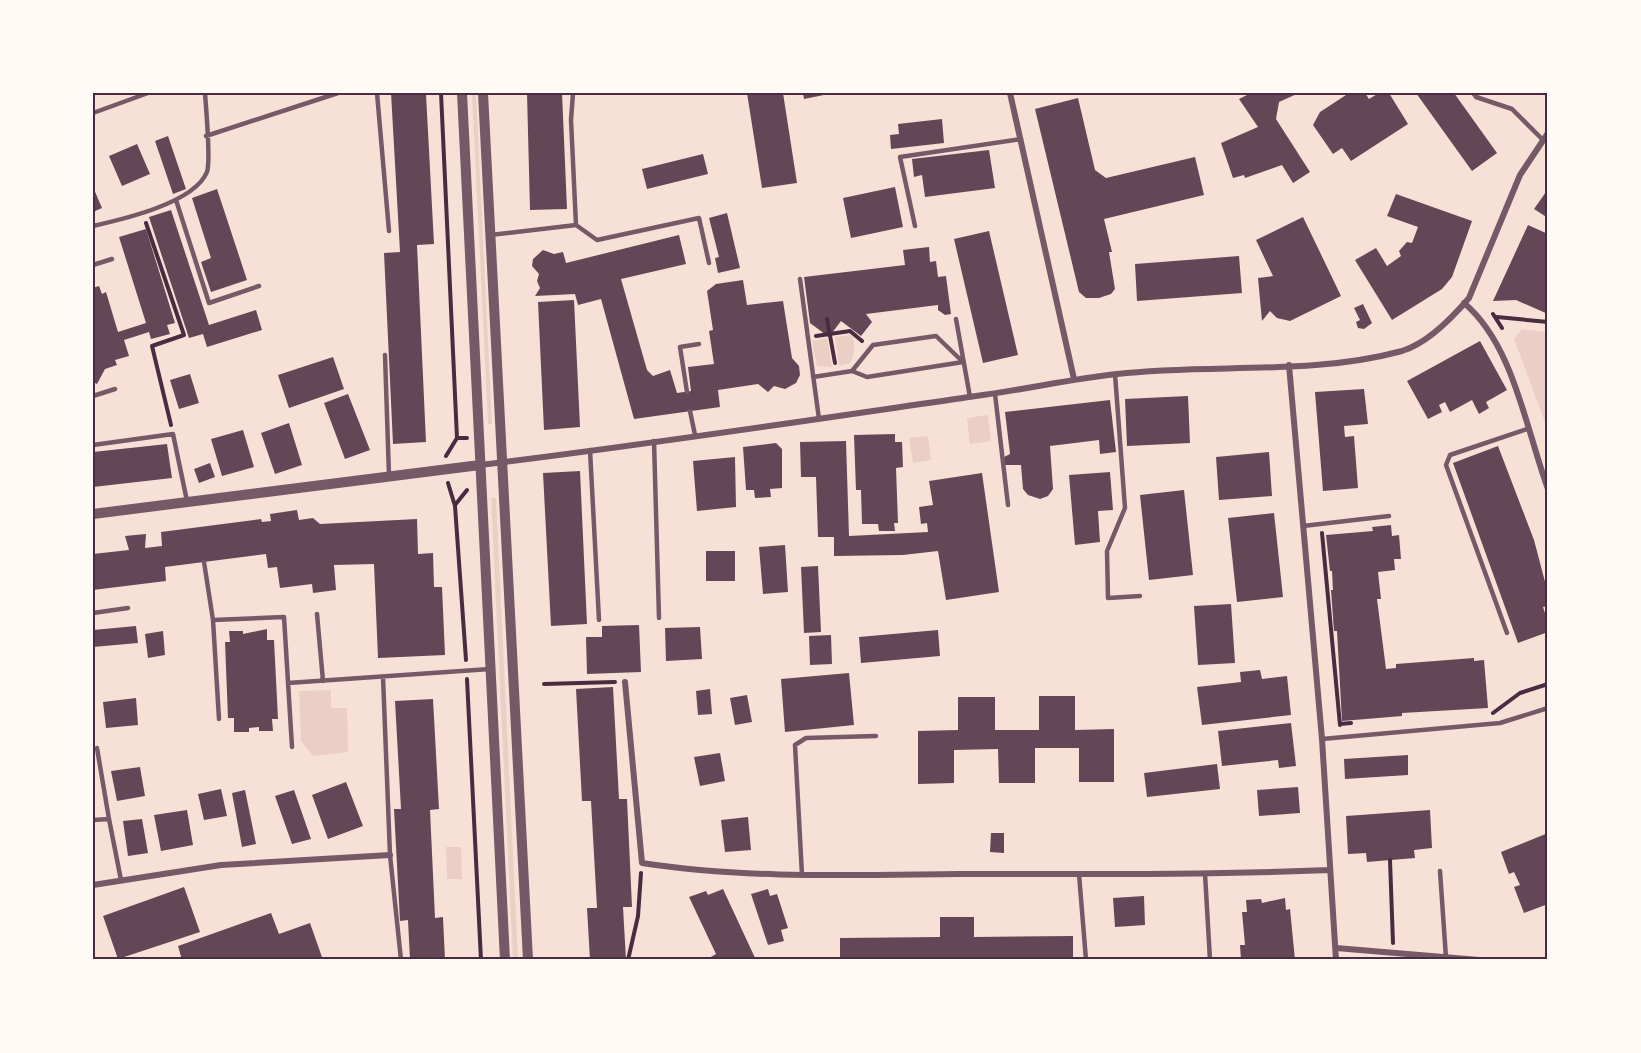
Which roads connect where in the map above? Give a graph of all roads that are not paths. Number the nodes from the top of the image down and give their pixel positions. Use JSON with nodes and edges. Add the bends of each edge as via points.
{"nodes":[{"id":1,"x":148,"y":93,"type":"edge"},
{"id":2,"x":205,"y":93,"type":"edge"},
{"id":3,"x":338,"y":93,"type":"edge"},
{"id":4,"x":377,"y":93,"type":"edge"},
{"id":5,"x":462,"y":93,"type":"edge"},
{"id":6,"x":483,"y":93,"type":"edge"},
{"id":7,"x":573,"y":93,"type":"edge"},
{"id":8,"x":1010,"y":93,"type":"edge"},
{"id":9,"x":1473,"y":93,"type":"edge"},
{"id":10,"x":93,"y":113,"type":"edge"},
{"id":11,"x":1548,"y":133,"type":"edge"},
{"id":12,"x":206,"y":136,"type":"junction"},
{"id":13,"x":1021,"y":139,"type":"junction"},
{"id":14,"x":1543,"y":140,"type":"junction"},
{"id":15,"x":176,"y":200,"type":"junction"},
{"id":16,"x":576,"y":225,"type":"junction"},
{"id":17,"x":93,"y":226,"type":"edge"},
{"id":18,"x":915,"y":226,"type":"dead end"},
{"id":19,"x":388,"y":231,"type":"dead end"},
{"id":20,"x":490,"y":235,"type":"junction"},
{"id":21,"x":112,"y":259,"type":"dead end"},
{"id":22,"x":709,"y":263,"type":"dead end"},
{"id":23,"x":93,"y":265,"type":"edge"},
{"id":24,"x":800,"y":279,"type":"dead end"},
{"id":25,"x":259,"y":286,"type":"dead end"},
{"id":26,"x":1464,"y":303,"type":"junction"},
{"id":27,"x":956,"y":319,"type":"dead end"},
{"id":28,"x":699,"y":344,"type":"dead end"},
{"id":29,"x":385,"y":355,"type":"dead end"},
{"id":30,"x":963,"y":362,"type":"junction"},
{"id":31,"x":1289,"y":365,"type":"junction"},
{"id":32,"x":852,"y":371,"type":"junction"},
{"id":33,"x":1115,"y":374,"type":"junction"},
{"id":34,"x":813,"y":377,"type":"junction"},
{"id":35,"x":1074,"y":379,"type":"junction"},
{"id":36,"x":115,"y":390,"type":"dead end"},
{"id":37,"x":687,"y":392,"type":"dead end"},
{"id":38,"x":995,"y":394,"type":"junction"},
{"id":39,"x":93,"y":396,"type":"edge"},
{"id":40,"x":970,"y":397,"type":"junction"},
{"id":41,"x":690,"y":411,"type":"dead end"},
{"id":42,"x":819,"y":419,"type":"junction"},
{"id":43,"x":1527,"y":429,"type":"junction"},
{"id":44,"x":695,"y":435,"type":"junction"},
{"id":45,"x":654,"y":441,"type":"junction"},
{"id":46,"x":93,"y":445,"type":"edge"},
{"id":47,"x":590,"y":450,"type":"junction"},
{"id":48,"x":501,"y":462,"type":"junction"},
{"id":49,"x":480,"y":465,"type":"junction"},
{"id":50,"x":389,"y":476,"type":"junction"},
{"id":51,"x":1547,"y":486,"type":"edge"},
{"id":52,"x":187,"y":501,"type":"junction"},
{"id":53,"x":1008,"y":505,"type":"dead end"},
{"id":54,"x":93,"y":514,"type":"edge"},
{"id":55,"x":1389,"y":516,"type":"dead end"},
{"id":56,"x":1303,"y":526,"type":"junction"},
{"id":57,"x":204,"y":562,"type":"dead end"},
{"id":58,"x":1140,"y":596,"type":"dead end"},
{"id":59,"x":128,"y":608,"type":"dead end"},
{"id":60,"x":93,"y":613,"type":"edge"},
{"id":61,"x":317,"y":614,"type":"dead end"},
{"id":62,"x":659,"y":618,"type":"dead end"},
{"id":63,"x":213,"y":620,"type":"junction"},
{"id":64,"x":599,"y":620,"type":"dead end"},
{"id":65,"x":1507,"y":633,"type":"dead end"},
{"id":66,"x":490,"y":669,"type":"junction"},
{"id":67,"x":383,"y":677,"type":"junction"},
{"id":68,"x":323,"y":681,"type":"junction"},
{"id":69,"x":625,"y":682,"type":"road end"},
{"id":70,"x":288,"y":683,"type":"junction"},
{"id":71,"x":1548,"y":708,"type":"edge"},
{"id":72,"x":219,"y":719,"type":"dead end"},
{"id":73,"x":876,"y":736,"type":"dead end"},
{"id":74,"x":1322,"y":739,"type":"junction"},
{"id":75,"x":292,"y":747,"type":"dead end"},
{"id":76,"x":97,"y":748,"type":"dead end"},
{"id":77,"x":109,"y":819,"type":"junction"},
{"id":78,"x":93,"y":820,"type":"edge"},
{"id":79,"x":390,"y":855,"type":"junction"},
{"id":80,"x":1330,"y":870,"type":"junction"},
{"id":81,"x":1440,"y":872,"type":"dead end"},
{"id":82,"x":1079,"y":874,"type":"junction"},
{"id":83,"x":1205,"y":874,"type":"junction"},
{"id":84,"x":802,"y":875,"type":"junction"},
{"id":85,"x":121,"y":880,"type":"junction"},
{"id":86,"x":93,"y":885,"type":"edge"},
{"id":87,"x":1336,"y":948,"type":"junction"},
{"id":88,"x":1446,"y":958,"type":"junction"},
{"id":89,"x":401,"y":960,"type":"edge"},
{"id":90,"x":505,"y":960,"type":"edge"},
{"id":91,"x":528,"y":960,"type":"edge"},
{"id":92,"x":1086,"y":960,"type":"edge"},
{"id":93,"x":1210,"y":960,"type":"edge"},
{"id":94,"x":1336,"y":960,"type":"edge"},
{"id":95,"x":1479,"y":960,"type":"edge"}],
"edges":[{"from":1,"to":10,"type":"lane"},
{"from":2,"to":12,"type":"lane"},
{"from":3,"to":12,"type":"lane"},
{"from":4,"to":19,"type":"lane"},
{"from":5,"to":49,"type":"street"},
{"from":6,"to":20,"type":"street"},
{"from":7,"to":16,"type":"lane"},
{"from":8,"to":13,"type":"street"},
{"from":9,"to":14,"type":"lane","via":[[1512,109]]},
{"from":11,"to":14,"type":"street"},
{"from":12,"to":15,"type":"lane","via":[[207,171],[195,189]]},
{"from":13,"to":18,"type":"lane","via":[[900,157]]},
{"from":13,"to":35,"type":"street"},
{"from":14,"to":26,"type":"street","via":[[1520,175]]},
{"from":15,"to":17,"type":"lane","via":[[127,219]]},
{"from":15,"to":25,"type":"lane","via":[[209,303]]},
{"from":16,"to":20,"type":"lane"},
{"from":16,"to":22,"type":"lane","via":[[597,240],[699,218]]},
{"from":20,"to":48,"type":"street"},
{"from":21,"to":23,"type":"lane"},
{"from":24,"to":34,"type":"lane"},
{"from":26,"to":31,"type":"street","via":[[1424,340],[1406,350],[1376,357]]},
{"from":26,"to":43,"type":"street","via":[[1489,330],[1514,383]]},
{"from":27,"to":30,"type":"lane"},
{"from":28,"to":37,"type":"lane","via":[[680,347]]},
{"from":29,"to":50,"type":"lane"},
{"from":30,"to":32,"type":"lane","via":[[867,377]]},
{"from":30,"to":32,"type":"lane","via":[[936,336],[873,345]]},
{"from":30,"to":40,"type":"lane"},
{"from":31,"to":33,"type":"street"},
{"from":31,"to":56,"type":"street"},
{"from":32,"to":34,"type":"lane"},
{"from":33,"to":35,"type":"street"},
{"from":33,"to":58,"type":"lane","via":[[1125,508],[1107,551],[1108,598]]},
{"from":34,"to":42,"type":"lane"},
{"from":35,"to":38,"type":"street"},
{"from":36,"to":39,"type":"lane"},
{"from":38,"to":40,"type":"street"},
{"from":38,"to":53,"type":"lane"},
{"from":40,"to":42,"type":"street"},
{"from":41,"to":44,"type":"lane"},
{"from":42,"to":44,"type":"street"},
{"from":43,"to":51,"type":"street"},
{"from":43,"to":65,"type":"lane","via":[[1450,455],[1446,465]]},
{"from":44,"to":45,"type":"street"},
{"from":45,"to":47,"type":"street"},
{"from":45,"to":62,"type":"lane"},
{"from":46,"to":52,"type":"lane","via":[[173,434]]},
{"from":47,"to":48,"type":"street"},
{"from":47,"to":64,"type":"lane"},
{"from":48,"to":49,"type":"street"},
{"from":48,"to":91,"type":"street"},
{"from":49,"to":50,"type":"street"},
{"from":49,"to":66,"type":"street"},
{"from":50,"to":52,"type":"street"},
{"from":52,"to":54,"type":"street"},
{"from":55,"to":56,"type":"lane"},
{"from":56,"to":74,"type":"street"},
{"from":57,"to":63,"type":"lane"},
{"from":59,"to":60,"type":"lane"},
{"from":61,"to":68,"type":"lane"},
{"from":63,"to":70,"type":"lane","via":[[284,617]]},
{"from":63,"to":72,"type":"lane"},
{"from":66,"to":67,"type":"lane"},
{"from":66,"to":90,"type":"street"},
{"from":67,"to":68,"type":"lane"},
{"from":67,"to":79,"type":"lane"},
{"from":68,"to":70,"type":"lane"},
{"from":69,"to":84,"type":"street","via":[[642,863],[679,869]]},
{"from":70,"to":75,"type":"lane"},
{"from":71,"to":74,"type":"lane","via":[[1500,723]]},
{"from":73,"to":84,"type":"lane","via":[[806,738],[795,745]]},
{"from":74,"to":80,"type":"street"},
{"from":76,"to":77,"type":"lane"},
{"from":77,"to":78,"type":"lane"},
{"from":77,"to":85,"type":"lane"},
{"from":79,"to":85,"type":"street","via":[[232,864]]},
{"from":79,"to":89,"type":"lane"},
{"from":80,"to":83,"type":"street"},
{"from":80,"to":87,"type":"street"},
{"from":81,"to":88,"type":"lane"},
{"from":82,"to":83,"type":"street"},
{"from":82,"to":84,"type":"street"},
{"from":82,"to":92,"type":"lane"},
{"from":83,"to":93,"type":"lane"},
{"from":85,"to":86,"type":"street"},
{"from":87,"to":88,"type":"street"},
{"from":87,"to":94,"type":"street"},
{"from":88,"to":95,"type":"street"}]}
